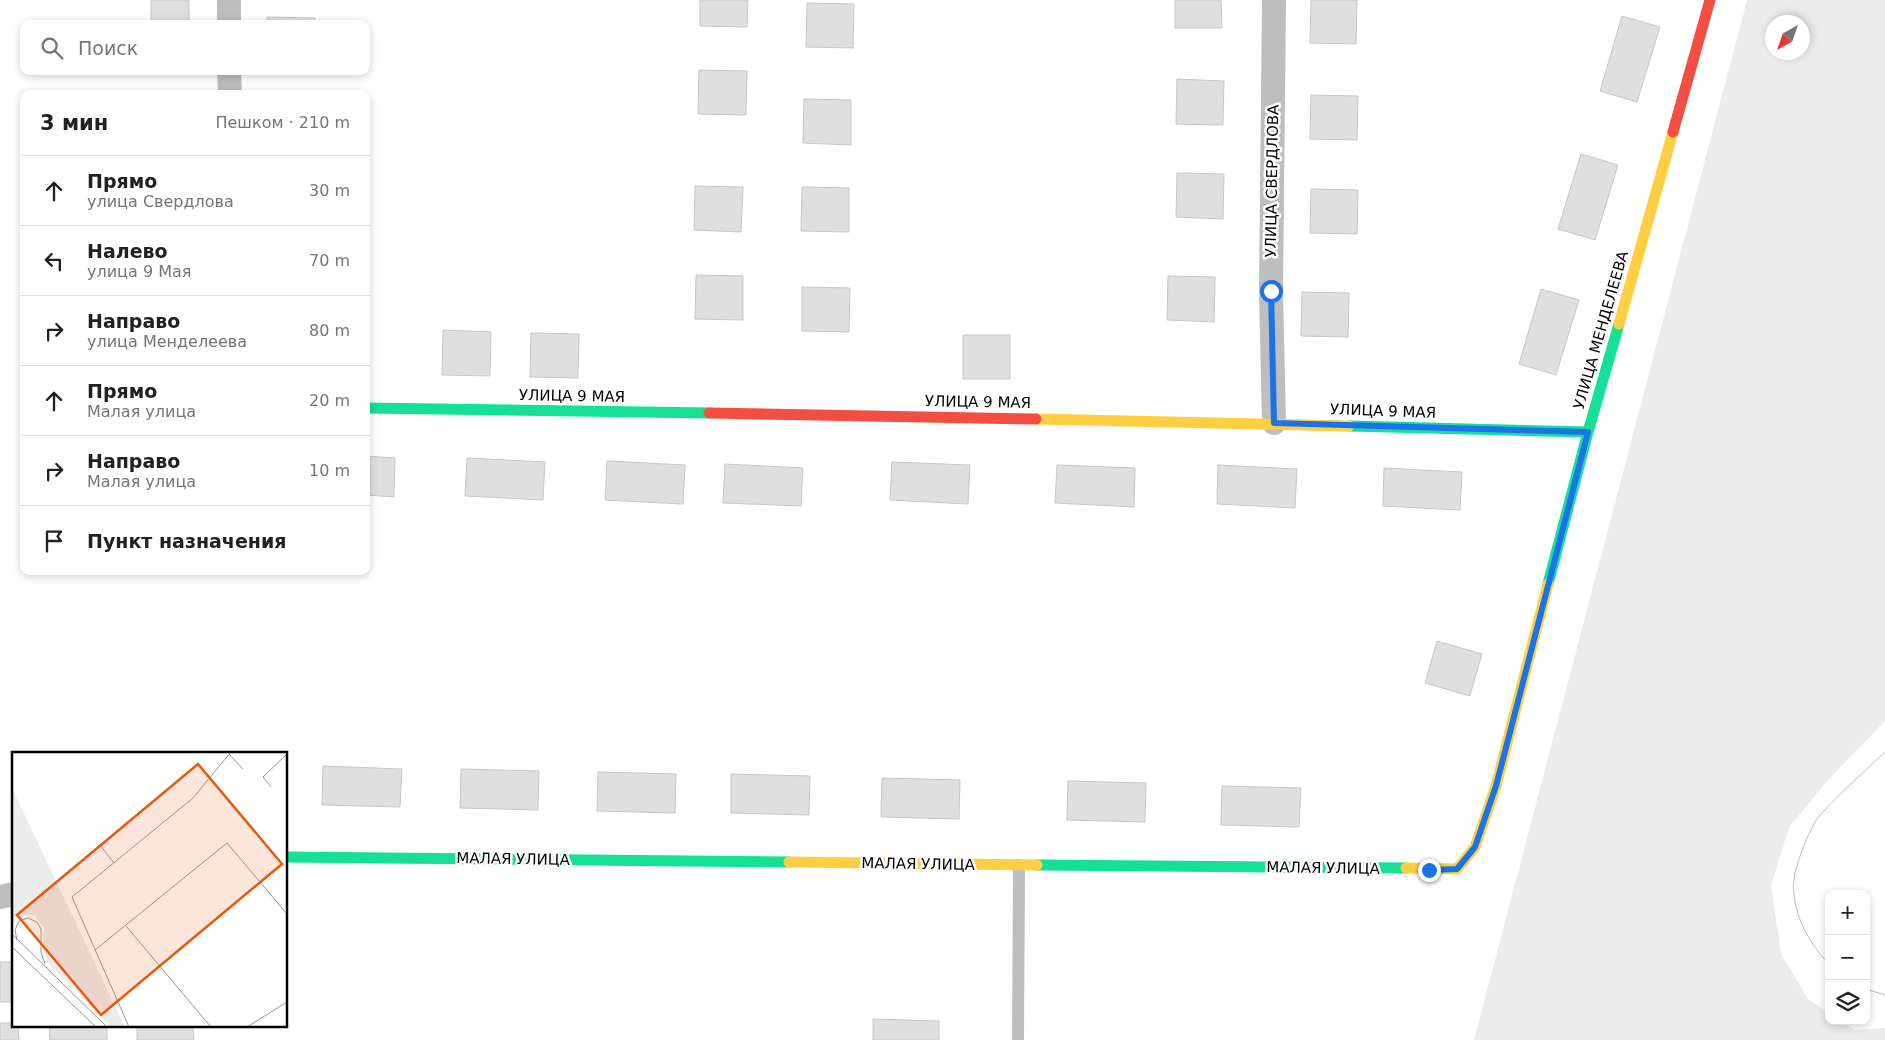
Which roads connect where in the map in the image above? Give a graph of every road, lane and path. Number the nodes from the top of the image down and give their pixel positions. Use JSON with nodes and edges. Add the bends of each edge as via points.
{"nodes":[{"id":1,"x":229,"y":0,"type":"edge"},
{"id":2,"x":1274,"y":0,"type":"edge"},
{"id":3,"x":1710,"y":0,"type":"edge"},
{"id":4,"x":229,"y":20,"type":"edge"},
{"id":5,"x":229,"y":75,"type":"edge"},
{"id":6,"x":230,"y":90,"type":"edge"},
{"id":7,"x":370,"y":408,"type":"edge"},
{"id":8,"x":1274,"y":423,"type":"junction"},
{"id":9,"x":1588,"y":432,"type":"junction"},
{"id":10,"x":1496,"y":786,"type":"joint"},
{"id":11,"x":288,"y":856,"type":"edge"},
{"id":12,"x":1019,"y":865,"type":"junction"},
{"id":13,"x":1018,"y":1040,"type":"edge"}],
"edges":[{"from":1,"to":4,"type":"street"},
{"from":2,"to":8,"type":"street","name":"УЛИЦА СВЕРДЛОВА","via":[[1271,291]]},
{"from":3,"to":9,"type":"street","name":"УЛИЦА МЕНДЕЛЕЕВА"},
{"from":5,"to":6,"type":"street"},
{"from":7,"to":8,"type":"street","name":"УЛИЦА 9 МАЯ"},
{"from":8,"to":9,"type":"street","name":"УЛИЦА 9 МАЯ"},
{"from":9,"to":10,"type":"street","name":"УЛИЦА МЕНДЕЛЕЕВА"},
{"from":10,"to":12,"type":"street","name":"МАЛАЯ УЛИЦА","via":[[1475,847],[1457,869]]},
{"from":11,"to":12,"type":"street","name":"МАЛАЯ УЛИЦА"},
{"from":12,"to":13,"type":"lane"}]}
